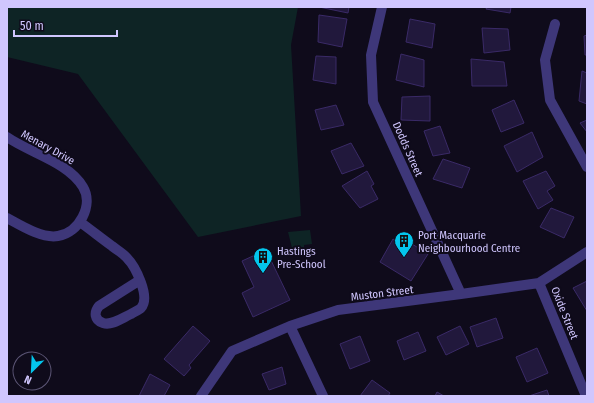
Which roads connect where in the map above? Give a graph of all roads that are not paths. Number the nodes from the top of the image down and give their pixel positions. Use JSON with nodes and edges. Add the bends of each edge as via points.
{"nodes":[{"id":1,"x":382,"y":7,"type":"edge"},
{"id":2,"x":555,"y":24,"type":"dead end"},
{"id":3,"x":7,"y":136,"type":"edge"},
{"id":4,"x":587,"y":167,"type":"edge"},
{"id":5,"x":7,"y":218,"type":"edge"},
{"id":6,"x":80,"y":222,"type":"junction"},
{"id":7,"x":587,"y":252,"type":"edge"},
{"id":8,"x":140,"y":280,"type":"junction"},
{"id":9,"x":539,"y":283,"type":"junction"},
{"id":10,"x":461,"y":294,"type":"junction"},
{"id":11,"x":290,"y":326,"type":"junction"},
{"id":12,"x":201,"y":396,"type":"edge"},
{"id":13,"x":323,"y":396,"type":"edge"},
{"id":14,"x":586,"y":396,"type":"edge"}],
"edges":[{"from":1,"to":10,"type":"street","name":"Dodds Street","via":[[371,55],[373,102]]},
{"from":2,"to":4,"type":"street","via":[[545,60],[550,100]]},
{"from":3,"to":6,"type":"street","name":"Menary Drive","via":[[73,174],[84,188],[87,201]]},
{"from":5,"to":6,"type":"street","via":[[26,229],[58,237]]},
{"from":6,"to":8,"type":"street","via":[[127,258]]},
{"from":7,"to":9,"type":"street","name":"Muston Street"},
{"from":8,"to":8,"type":"street","via":[[145,300],[141,308],[112,324],[100,322],[96,318],[99,306]]},
{"from":9,"to":10,"type":"street","name":"Muston Street"},
{"from":9,"to":14,"type":"street","name":"Oxide Street"},
{"from":10,"to":11,"type":"street","name":"Muston Street","via":[[338,310]]},
{"from":11,"to":12,"type":"street","name":"Muston Street","via":[[232,351]]},
{"from":11,"to":13,"type":"street"}]}
